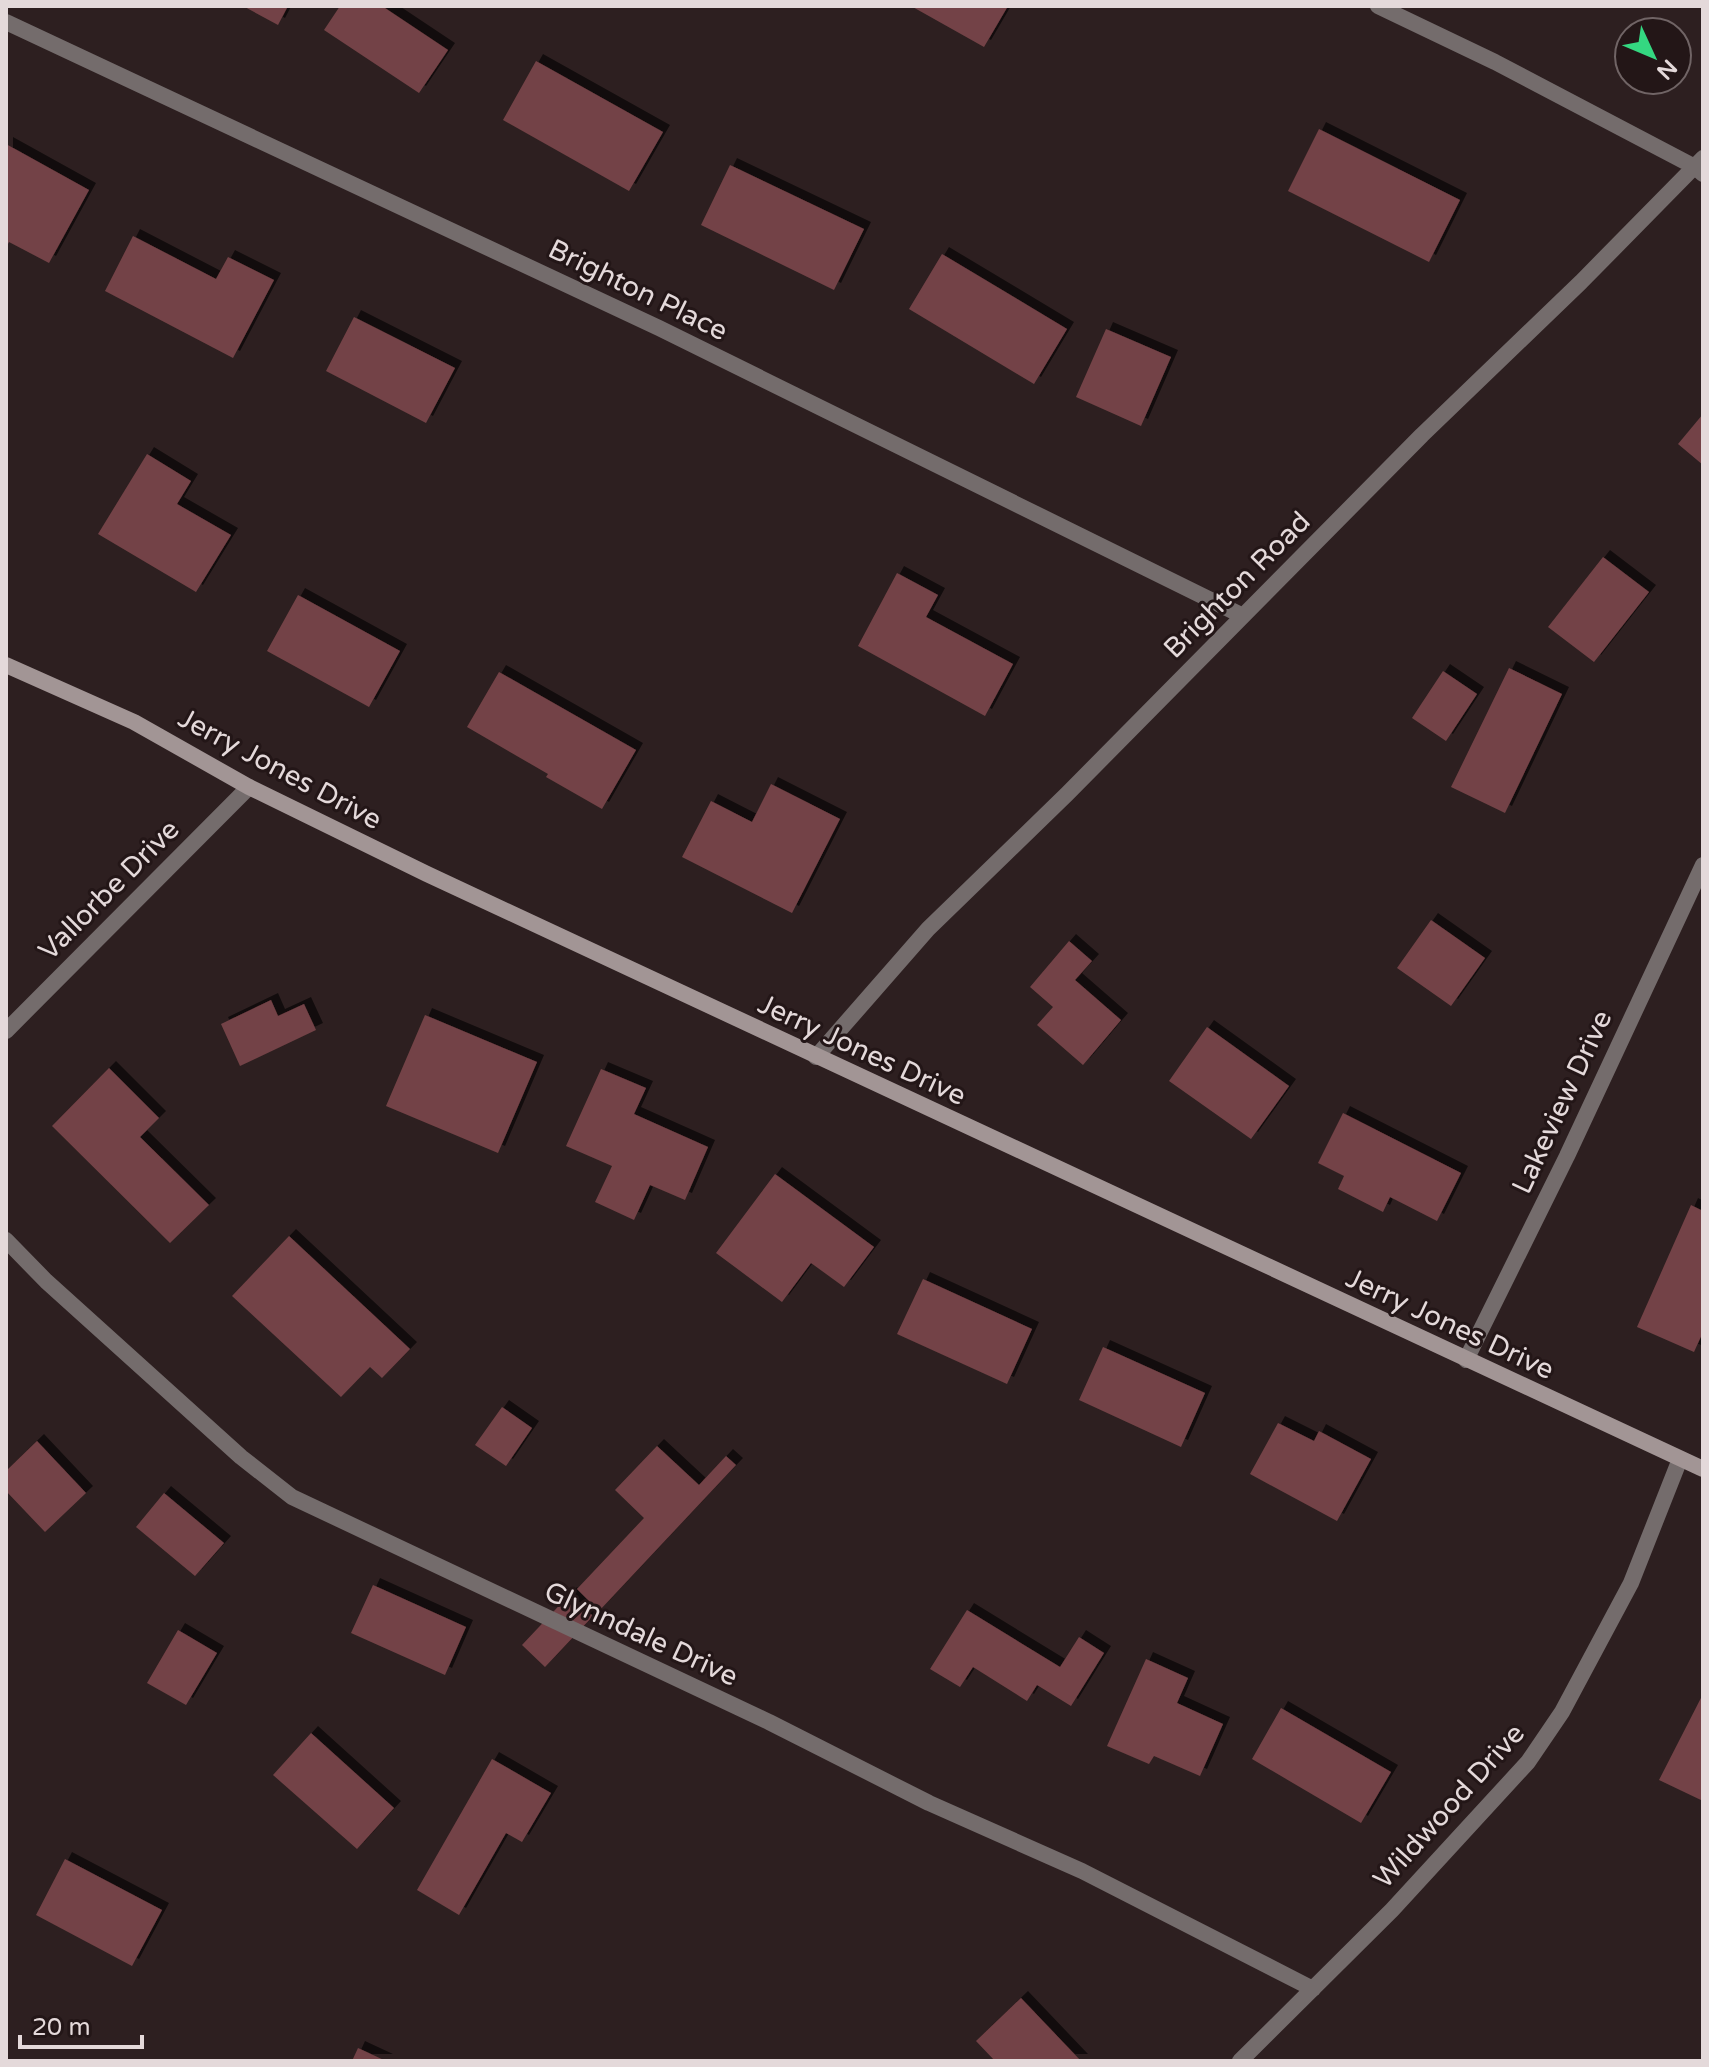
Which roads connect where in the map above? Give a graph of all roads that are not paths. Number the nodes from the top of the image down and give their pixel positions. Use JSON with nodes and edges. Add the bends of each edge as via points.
{"nodes":[{"id":1,"x":1378,"y":6,"type":"edge"},
{"id":2,"x":6,"y":22,"type":"edge"},
{"id":3,"x":1700,"y":166,"type":"edge"},
{"id":4,"x":1243,"y":616,"type":"junction"},
{"id":5,"x":6,"y":665,"type":"edge"},
{"id":6,"x":249,"y":787,"type":"junction"},
{"id":7,"x":1703,"y":865,"type":"edge"},
{"id":8,"x":6,"y":1031,"type":"edge"},
{"id":9,"x":816,"y":1057,"type":"junction"},
{"id":10,"x":6,"y":1240,"type":"edge"},
{"id":11,"x":1466,"y":1360,"type":"junction"},
{"id":12,"x":1680,"y":1459,"type":"junction"},
{"id":13,"x":1703,"y":1469,"type":"edge"},
{"id":14,"x":1313,"y":1989,"type":"junction"},
{"id":15,"x":1240,"y":2061,"type":"edge"}],
"edges":[{"from":1,"to":3,"type":"street"},
{"from":2,"to":4,"type":"street","name":"Brighton Place","via":[[659,328]]},
{"from":3,"to":4,"type":"street","name":"Brighton Road"},
{"from":4,"to":9,"type":"street","name":"Brighton Road","via":[[928,929]]},
{"from":5,"to":6,"type":"main road","name":"Jerry Jones Drive","via":[[134,722]]},
{"from":6,"to":8,"type":"street","name":"Vallorbe Drive"},
{"from":6,"to":9,"type":"main road","name":"Jerry Jones Drive"},
{"from":7,"to":11,"type":"street","name":"Lakeview Drive"},
{"from":9,"to":11,"type":"main road","name":"Jerry Jones Drive"},
{"from":10,"to":14,"type":"street","name":"Glynndale Drive","via":[[229,1447],[292,1497],[929,1803],[1082,1871]]},
{"from":11,"to":12,"type":"main road","name":"Jerry Jones Drive"},
{"from":12,"to":13,"type":"main road","name":"Jerry Jones Drive"},
{"from":12,"to":14,"type":"street","name":"Wildwood Drive","via":[[1631,1583],[1537,1750]]},
{"from":14,"to":15,"type":"street","name":"Wildwood Drive"}]}
